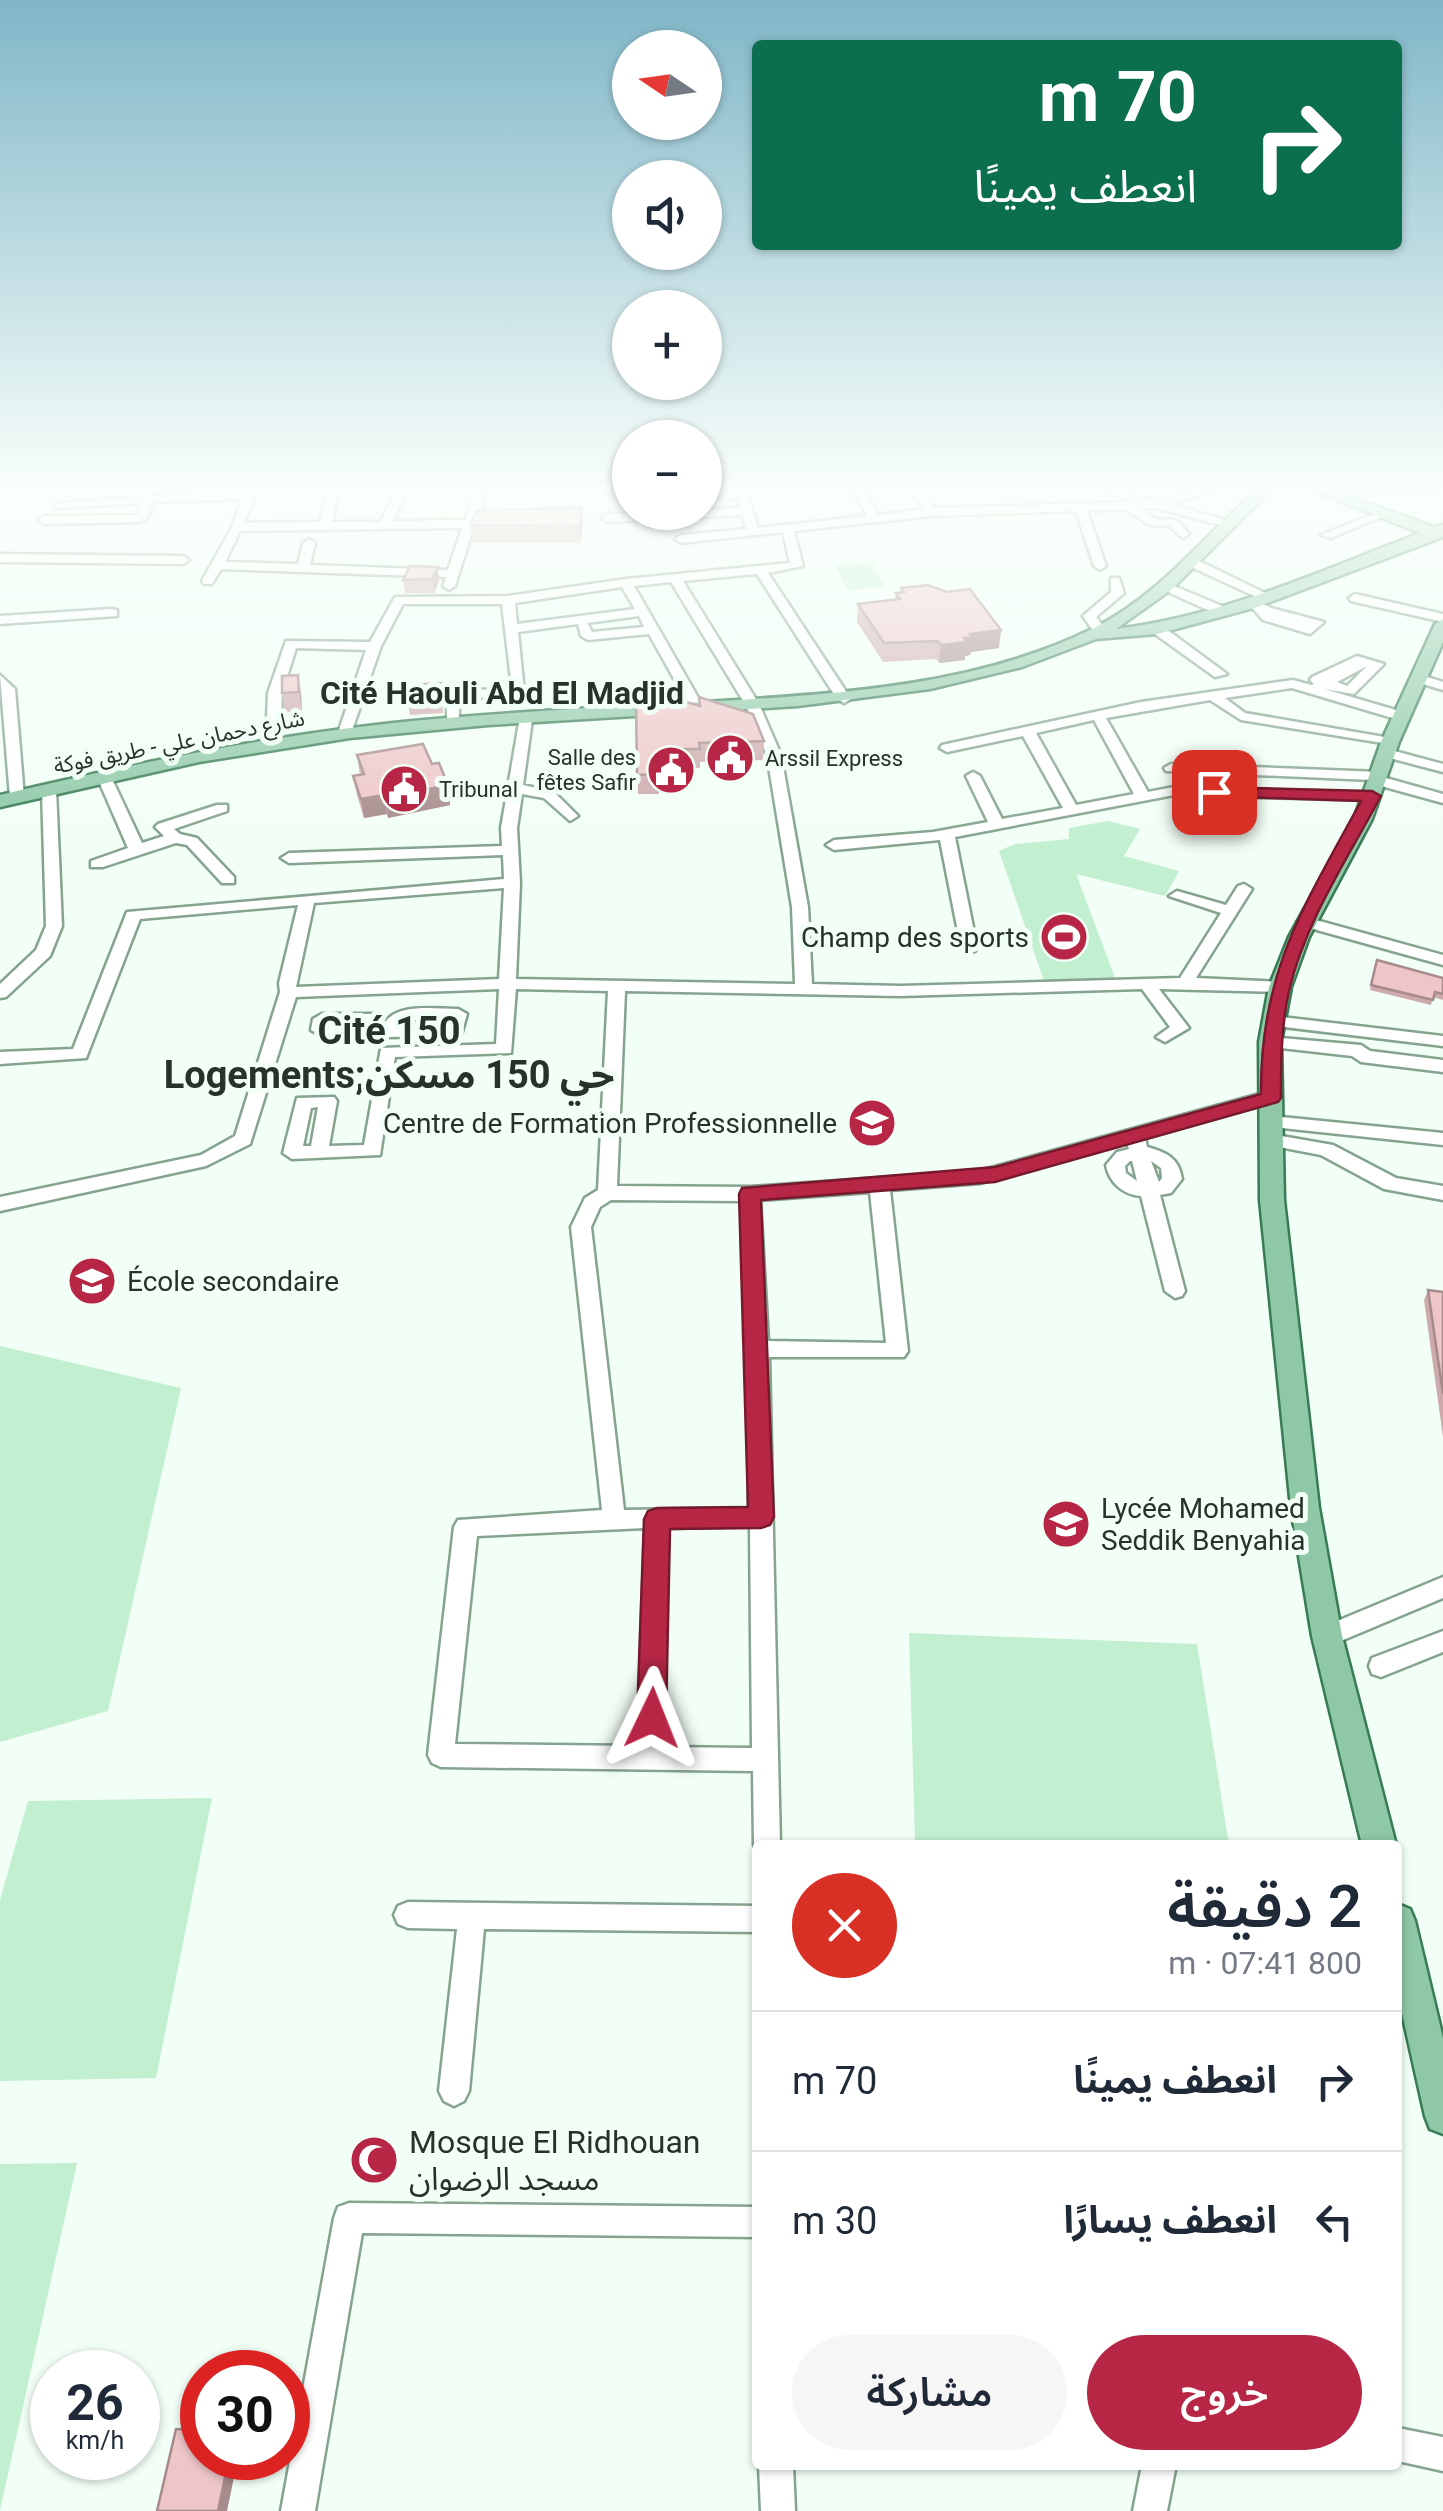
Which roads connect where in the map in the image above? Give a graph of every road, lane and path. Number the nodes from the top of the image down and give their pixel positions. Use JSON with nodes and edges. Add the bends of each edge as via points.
{"nodes":[{"id":1,"x":395,"y":607,"type":"edge"},
{"id":2,"x":509,"y":607,"type":"edge"},
{"id":3,"x":601,"y":607,"type":"edge"},
{"id":4,"x":640,"y":607,"type":"edge"},
{"id":5,"x":694,"y":607,"type":"edge"},
{"id":6,"x":784,"y":607,"type":"edge"},
{"id":7,"x":1100,"y":607,"type":"edge"},
{"id":8,"x":1136,"y":607,"type":"edge"},
{"id":9,"x":1213,"y":607,"type":"edge"},
{"id":10,"x":1247,"y":607,"type":"edge"},
{"id":11,"x":1390,"y":607,"type":"edge"},
{"id":12,"x":643,"y":612,"type":"junction"},
{"id":13,"x":1224,"y":612,"type":"junction"},
{"id":14,"x":112,"y":613,"type":"dead end"},
{"id":15,"x":606,"y":616,"type":"junction"},
{"id":16,"x":0,"y":620,"type":"edge"},
{"id":17,"x":1443,"y":621,"type":"edge"},
{"id":18,"x":583,"y":626,"type":"dead end"},
{"id":19,"x":1156,"y":628,"type":"junction"},
{"id":20,"x":512,"y":629,"type":"junction"},
{"id":21,"x":653,"y":630,"type":"junction"},
{"id":22,"x":1091,"y":635,"type":"junction"},
{"id":23,"x":374,"y":646,"type":"junction"},
{"id":24,"x":1346,"y":656,"type":"dead end"},
{"id":25,"x":1220,"y":674,"type":"dead end"},
{"id":26,"x":1418,"y":678,"type":"junction"},
{"id":27,"x":0,"y":679,"type":"edge"},
{"id":28,"x":1293,"y":684,"type":"junction"},
{"id":29,"x":1319,"y":686,"type":"junction"},
{"id":30,"x":1443,"y":686,"type":"edge"},
{"id":31,"x":1214,"y":698,"type":"junction"},
{"id":32,"x":844,"y":699,"type":"junction"},
{"id":33,"x":5,"y":704,"type":"edge"},
{"id":34,"x":752,"y":704,"type":"junction"},
{"id":35,"x":697,"y":708,"type":"junction"},
{"id":36,"x":1098,"y":716,"type":"junction"},
{"id":37,"x":1401,"y":716,"type":"junction"},
{"id":38,"x":524,"y":720,"type":"junction"},
{"id":39,"x":452,"y":723,"type":"junction"},
{"id":40,"x":1028,"y":731,"type":"junction"},
{"id":41,"x":345,"y":733,"type":"junction"},
{"id":42,"x":273,"y":744,"type":"junction"},
{"id":43,"x":946,"y":748,"type":"dead end"},
{"id":44,"x":7,"y":765,"type":"edge"},
{"id":45,"x":1171,"y":768,"type":"dead end"},
{"id":46,"x":1443,"y":768,"type":"edge"},
{"id":47,"x":1381,"y":770,"type":"junction"},
{"id":48,"x":973,"y":776,"type":"dead end"},
{"id":49,"x":104,"y":778,"type":"junction"},
{"id":50,"x":516,"y":788,"type":"junction"},
{"id":51,"x":49,"y":790,"type":"junction"},
{"id":52,"x":1143,"y":796,"type":"junction"},
{"id":53,"x":8,"y":799,"type":"edge"},
{"id":54,"x":1443,"y":799,"type":"edge"},
{"id":55,"x":222,"y":808,"type":"dead end"},
{"id":56,"x":1071,"y":809,"type":"junction"},
{"id":57,"x":570,"y":816,"type":"dead end"},
{"id":58,"x":996,"y":823,"type":"junction"},
{"id":59,"x":946,"y":833,"type":"junction"},
{"id":60,"x":175,"y":838,"type":"junction"},
{"id":61,"x":834,"y":845,"type":"dead end"},
{"id":62,"x":137,"y":850,"type":"junction"},
{"id":63,"x":508,"y":850,"type":"junction"},
{"id":64,"x":290,"y":858,"type":"dead end"},
{"id":65,"x":97,"y":864,"type":"dead end"},
{"id":66,"x":228,"y":880,"type":"dead end"},
{"id":67,"x":512,"y":882,"type":"junction"},
{"id":68,"x":1244,"y":889,"type":"dead end"},
{"id":69,"x":1177,"y":896,"type":"dead end"},
{"id":70,"x":308,"y":899,"type":"junction"},
{"id":71,"x":1230,"y":911,"type":"junction"},
{"id":72,"x":1305,"y":922,"type":"junction"},
{"id":73,"x":969,"y":946,"type":"dead end"},
{"id":74,"x":1443,"y":960,"type":"edge"},
{"id":75,"x":1184,"y":983,"type":"junction"},
{"id":76,"x":510,"y":984,"type":"junction"},
{"id":77,"x":1147,"y":984,"type":"junction"},
{"id":78,"x":617,"y":985,"type":"junction"},
{"id":79,"x":1280,"y":987,"type":"junction"},
{"id":80,"x":382,"y":988,"type":"junction"},
{"id":81,"x":804,"y":988,"type":"junction"},
{"id":82,"x":289,"y":992,"type":"junction"},
{"id":83,"x":0,"y":993,"type":"edge"},
{"id":84,"x":387,"y":1032,"type":"junction"},
{"id":85,"x":1271,"y":1032,"type":"junction"},
{"id":86,"x":1165,"y":1037,"type":"dead end"},
{"id":87,"x":1443,"y":1042,"type":"edge"},
{"id":88,"x":0,"y":1058,"type":"edge"},
{"id":89,"x":1443,"y":1066,"type":"edge"},
{"id":90,"x":1271,"y":1120,"type":"junction"},
{"id":91,"x":1443,"y":1138,"type":"edge"},
{"id":92,"x":1137,"y":1144,"type":"junction"},
{"id":93,"x":319,"y":1152,"type":"dead end"},
{"id":94,"x":879,"y":1182,"type":"junction"},
{"id":95,"x":607,"y":1193,"type":"junction"},
{"id":96,"x":1443,"y":1193,"type":"edge"},
{"id":97,"x":750,"y":1194,"type":"junction"},
{"id":98,"x":0,"y":1204,"type":"edge"},
{"id":99,"x":1175,"y":1292,"type":"dead end"},
{"id":100,"x":758,"y":1349,"type":"junction"},
{"id":101,"x":761,"y":1517,"type":"junction"},
{"id":102,"x":657,"y":1519,"type":"junction"},
{"id":103,"x":614,"y":1520,"type":"junction"},
{"id":104,"x":1443,"y":1586,"type":"edge"},
{"id":105,"x":1327,"y":1636,"type":"junction"},
{"id":106,"x":1443,"y":1641,"type":"edge"},
{"id":107,"x":1381,"y":1666,"type":"dead end"},
{"id":108,"x":650,"y":1757,"type":"junction"},
{"id":109,"x":765,"y":1760,"type":"junction"},
{"id":110,"x":767,"y":1840,"type":"edge"},
{"id":111,"x":1379,"y":1840,"type":"edge"},
{"id":112,"x":408,"y":1915,"type":"dead end"},
{"id":113,"x":472,"y":1916,"type":"junction"},
{"id":114,"x":752,"y":1919,"type":"edge"},
{"id":115,"x":1402,"y":1941,"type":"edge"},
{"id":116,"x":454,"y":2092,"type":"dead end"},
{"id":117,"x":1443,"y":2116,"type":"edge"},
{"id":118,"x":752,"y":2222,"type":"edge"},
{"id":119,"x":1402,"y":2446,"type":"edge"},
{"id":120,"x":1443,"y":2454,"type":"edge"},
{"id":121,"x":776,"y":2470,"type":"edge"},
{"id":122,"x":1158,"y":2470,"type":"edge"},
{"id":123,"x":298,"y":2511,"type":"edge"},
{"id":124,"x":778,"y":2511,"type":"edge"},
{"id":125,"x":1150,"y":2511,"type":"edge"}],
"edges":[{"from":1,"to":23,"type":"street"},
{"from":2,"to":20,"type":"street"},
{"from":3,"to":15,"type":"street"},
{"from":4,"to":12,"type":"street"},
{"from":5,"to":34,"type":"street"},
{"from":6,"to":32,"type":"street"},
{"from":7,"to":22,"type":"street","via":[[1089,616]]},
{"from":8,"to":22,"type":"main road","name":"شارع دحمان علي - طريق فوكة"},
{"from":9,"to":13,"type":"street"},
{"from":10,"to":13,"type":"main road"},
{"from":11,"to":17,"type":"street"},
{"from":12,"to":15,"type":"street"},
{"from":12,"to":21,"type":"street"},
{"from":13,"to":19,"type":"main road"},
{"from":14,"to":16,"type":"street"},
{"from":15,"to":20,"type":"street"},
{"from":17,"to":26,"type":"main road"},
{"from":18,"to":21,"type":"street","via":[[588,636]]},
{"from":19,"to":22,"type":"main road"},
{"from":19,"to":25,"type":"street"},
{"from":20,"to":39,"type":"street","via":[[518,689],[509,696],[452,697]]},
{"from":21,"to":35,"type":"street"},
{"from":22,"to":32,"type":"main road","name":"شارع دحمان علي - طريق فوكة","via":[[968,676]]},
{"from":23,"to":41,"type":"street"},
{"from":23,"to":42,"type":"street","via":[[291,644],[275,693]]},
{"from":24,"to":28,"type":"street"},
{"from":26,"to":30,"type":"street"},
{"from":26,"to":37,"type":"main road"},
{"from":27,"to":33,"type":"street","via":[[8,689]]},
{"from":28,"to":29,"type":"street"},
{"from":28,"to":31,"type":"street"},
{"from":29,"to":29,"type":"street","via":[[1349,692],[1377,664],[1357,660],[1316,680]]},
{"from":29,"to":37,"type":"street"},
{"from":31,"to":36,"type":"street"},
{"from":31,"to":47,"type":"street","via":[[1241,716]]},
{"from":32,"to":34,"type":"main road","name":"شارع دحمان علي - طريق فوكة"},
{"from":33,"to":44,"type":"street"},
{"from":34,"to":35,"type":"main road","name":"شارع دحمان علي - طريق فوكة"},
{"from":34,"to":81,"type":"street","via":[[774,755],[784,805]]},
{"from":35,"to":38,"type":"main road","name":"شارع دحمان علي - طريق فوكة"},
{"from":36,"to":40,"type":"street"},
{"from":36,"to":52,"type":"street"},
{"from":37,"to":47,"type":"main road"},
{"from":38,"to":39,"type":"main road","name":"شارع دحمان علي - طريق فوكة"},
{"from":38,"to":50,"type":"street"},
{"from":39,"to":41,"type":"main road","name":"شارع دحمان علي - طريق فوكة"},
{"from":40,"to":43,"type":"street"},
{"from":40,"to":56,"type":"street"},
{"from":41,"to":42,"type":"main road","name":"شارع دحمان علي - طريق فوكة"},
{"from":42,"to":49,"type":"main road","name":"شارع دحمان علي - طريق فوكة"},
{"from":44,"to":53,"type":"street"},
{"from":45,"to":47,"type":"street"},
{"from":46,"to":47,"type":"street"},
{"from":47,"to":52,"type":"street"},
{"from":47,"to":54,"type":"street"},
{"from":47,"to":72,"type":"main road"},
{"from":48,"to":58,"type":"street"},
{"from":49,"to":51,"type":"main road","name":"شارع دحمان علي - طريق فوكة"},
{"from":49,"to":62,"type":"street"},
{"from":50,"to":57,"type":"street","via":[[549,795]]},
{"from":50,"to":63,"type":"street"},
{"from":51,"to":53,"type":"main road","name":"شارع دحمان علي - طريق فوكة"},
{"from":51,"to":83,"type":"street","via":[[54,926],[44,952]]},
{"from":52,"to":56,"type":"street"},
{"from":55,"to":60,"type":"street","via":[[163,827]]},
{"from":56,"to":58,"type":"street"},
{"from":58,"to":59,"type":"street"},
{"from":59,"to":61,"type":"street"},
{"from":59,"to":73,"type":"street"},
{"from":60,"to":62,"type":"street"},
{"from":60,"to":66,"type":"street","via":[[192,841]]},
{"from":62,"to":65,"type":"street"},
{"from":63,"to":64,"type":"street"},
{"from":63,"to":67,"type":"street"},
{"from":67,"to":70,"type":"street"},
{"from":67,"to":76,"type":"street"},
{"from":68,"to":71,"type":"street"},
{"from":69,"to":71,"type":"street"},
{"from":70,"to":82,"type":"street"},
{"from":70,"to":88,"type":"street","via":[[133,915],[80,1054]]},
{"from":71,"to":75,"type":"street"},
{"from":72,"to":74,"type":"street"},
{"from":72,"to":79,"type":"main road"},
{"from":75,"to":77,"type":"street"},
{"from":75,"to":79,"type":"street"},
{"from":76,"to":78,"type":"street"},
{"from":76,"to":80,"type":"street"},
{"from":76,"to":84,"type":"street","via":[[505,1049]]},
{"from":77,"to":81,"type":"street"},
{"from":77,"to":86,"type":"street","via":[[1180,1028]]},
{"from":78,"to":81,"type":"street"},
{"from":78,"to":95,"type":"street"},
{"from":79,"to":85,"type":"main road"},
{"from":80,"to":82,"type":"street"},
{"from":80,"to":84,"type":"street"},
{"from":82,"to":98,"type":"street","via":[[242,1140],[206,1160]]},
{"from":84,"to":93,"type":"street","via":[[373,1150]]},
{"from":85,"to":87,"type":"street"},
{"from":85,"to":89,"type":"street","via":[[1361,1050],[1361,1056]]},
{"from":85,"to":90,"type":"main road"},
{"from":90,"to":91,"type":"street"},
{"from":90,"to":92,"type":"street"},
{"from":90,"to":96,"type":"street","via":[[1391,1184]]},
{"from":90,"to":105,"type":"main road","via":[[1293,1409]]},
{"from":92,"to":94,"type":"street","via":[[995,1175]]},
{"from":92,"to":99,"type":"street"},
{"from":94,"to":97,"type":"street"},
{"from":94,"to":100,"type":"street","via":[[897,1351]]},
{"from":95,"to":97,"type":"street"},
{"from":95,"to":103,"type":"street","via":[[580,1227]]},
{"from":97,"to":100,"type":"street"},
{"from":100,"to":101,"type":"street"},
{"from":101,"to":102,"type":"street"},
{"from":101,"to":109,"type":"street"},
{"from":102,"to":103,"type":"street"},
{"from":102,"to":108,"type":"street"},
{"from":103,"to":108,"type":"street","via":[[466,1527],[442,1755]]},
{"from":104,"to":105,"type":"street"},
{"from":105,"to":111,"type":"main road"},
{"from":106,"to":107,"type":"street"},
{"from":108,"to":109,"type":"street"},
{"from":109,"to":110,"type":"street"},
{"from":112,"to":113,"type":"street"},
{"from":113,"to":114,"type":"street"},
{"from":113,"to":116,"type":"street"},
{"from":115,"to":117,"type":"main road"},
{"from":118,"to":123,"type":"street","via":[[349,2218]]},
{"from":119,"to":120,"type":"street"},
{"from":121,"to":124,"type":"street"},
{"from":122,"to":125,"type":"street"}]}
